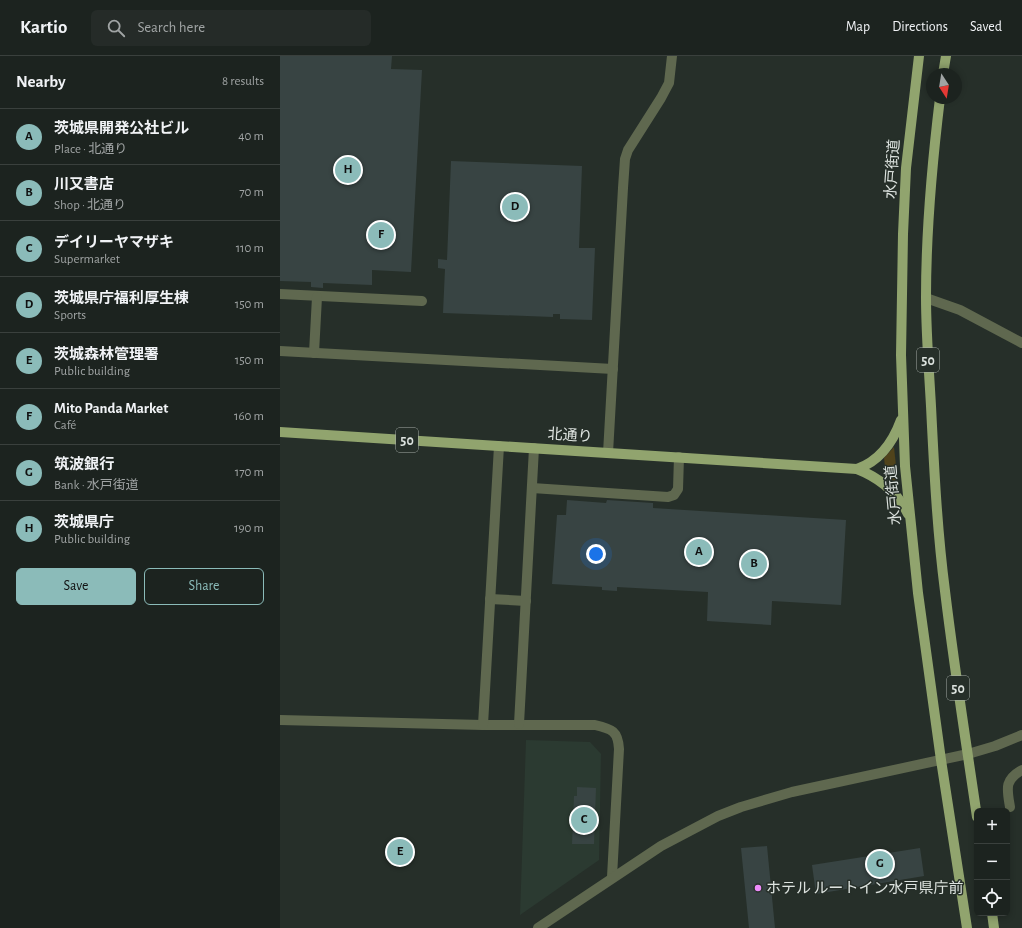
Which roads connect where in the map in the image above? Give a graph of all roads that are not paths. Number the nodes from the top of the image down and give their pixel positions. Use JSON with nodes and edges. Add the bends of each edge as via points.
{"nodes":[{"id":1,"x":672,"y":56,"type":"edge"},
{"id":2,"x":920,"y":56,"type":"edge"},
{"id":3,"x":946,"y":56,"type":"edge"},
{"id":4,"x":944,"y":68,"type":"edge"},
{"id":5,"x":939,"y":104,"type":"edge"},
{"id":6,"x":280,"y":294,"type":"edge"},
{"id":7,"x":317,"y":297,"type":"junction"},
{"id":8,"x":926,"y":298,"type":"junction"},
{"id":9,"x":422,"y":302,"type":"dead end"},
{"id":10,"x":1022,"y":343,"type":"edge"},
{"id":11,"x":280,"y":351,"type":"edge"},
{"id":12,"x":314,"y":353,"type":"junction"},
{"id":13,"x":613,"y":368,"type":"junction"},
{"id":14,"x":903,"y":414,"type":"junction"},
{"id":15,"x":280,"y":432,"type":"edge"},
{"id":16,"x":499,"y":446,"type":"junction"},
{"id":17,"x":534,"y":448,"type":"junction"},
{"id":18,"x":608,"y":453,"type":"junction"},
{"id":19,"x":679,"y":458,"type":"junction"},
{"id":20,"x":857,"y":469,"type":"junction"},
{"id":21,"x":532,"y":488,"type":"junction"},
{"id":22,"x":911,"y":519,"type":"junction"},
{"id":23,"x":490,"y":599,"type":"junction"},
{"id":24,"x":526,"y":602,"type":"junction"},
{"id":25,"x":280,"y":720,"type":"edge"},
{"id":26,"x":519,"y":724,"type":"junction"},
{"id":27,"x":483,"y":725,"type":"junction"},
{"id":28,"x":1022,"y":735,"type":"edge"},
{"id":29,"x":968,"y":754,"type":"junction"},
{"id":30,"x":941,"y":760,"type":"junction"},
{"id":31,"x":1022,"y":770,"type":"edge"},
{"id":32,"x":1010,"y":806,"type":"dead end"},
{"id":33,"x":976,"y":808,"type":"edge"},
{"id":34,"x":612,"y":877,"type":"junction"},
{"id":35,"x":992,"y":916,"type":"edge"},
{"id":36,"x":538,"y":928,"type":"edge"},
{"id":37,"x":967,"y":928,"type":"edge"},
{"id":38,"x":994,"y":928,"type":"edge"}],
"edges":[{"from":1,"to":13,"type":"street","via":[[669,83],[625,159]]},
{"from":2,"to":14,"type":"main road","name":"水戸街道","number":"50","via":[[906,168],[901,348]]},
{"from":3,"to":4,"type":"main road"},
{"from":5,"to":8,"type":"main road","number":"50","via":[[928,239]]},
{"from":6,"to":7,"type":"street"},
{"from":7,"to":9,"type":"street"},
{"from":7,"to":12,"type":"street"},
{"from":8,"to":10,"type":"street","via":[[960,310]]},
{"from":8,"to":29,"type":"main road","number":"50","via":[[934,466],[944,588]]},
{"from":11,"to":12,"type":"street"},
{"from":12,"to":13,"type":"street"},
{"from":13,"to":18,"type":"street"},
{"from":14,"to":20,"type":"main road","via":[[897,432],[885,450],[868,465]]},
{"from":14,"to":22,"type":"main road","name":"水戸街道","number":"50"},
{"from":15,"to":16,"type":"main road","name":"北通り","number":"50"},
{"from":16,"to":17,"type":"main road","name":"北通り","number":"50"},
{"from":16,"to":23,"type":"street"},
{"from":17,"to":18,"type":"main road","name":"北通り","number":"50"},
{"from":17,"to":21,"type":"street"},
{"from":18,"to":19,"type":"main road","name":"北通り","number":"50"},
{"from":19,"to":20,"type":"main road","name":"北通り","number":"50"},
{"from":19,"to":21,"type":"street","via":[[678,489],[674,495],[668,497]]},
{"from":20,"to":22,"type":"main road","via":[[869,473],[886,485],[902,502]]},
{"from":21,"to":24,"type":"street"},
{"from":22,"to":30,"type":"main road","name":"水戸街道","number":"50","via":[[918,593]]},
{"from":23,"to":24,"type":"street"},
{"from":23,"to":27,"type":"street"},
{"from":24,"to":26,"type":"street"},
{"from":25,"to":27,"type":"street"},
{"from":26,"to":27,"type":"street"},
{"from":26,"to":34,"type":"street","via":[[595,725],[610,729],[618,738]]},
{"from":28,"to":29,"type":"street"},
{"from":29,"to":30,"type":"street"},
{"from":29,"to":33,"type":"main road","number":"50"},
{"from":30,"to":34,"type":"street","via":[[792,792],[741,807],[661,846]]},
{"from":30,"to":37,"type":"main road","name":"水戸街道","number":"50"},
{"from":31,"to":32,"type":"street","via":[[1010,779],[1007,788]]},
{"from":34,"to":36,"type":"street"},
{"from":35,"to":38,"type":"main road"}]}
